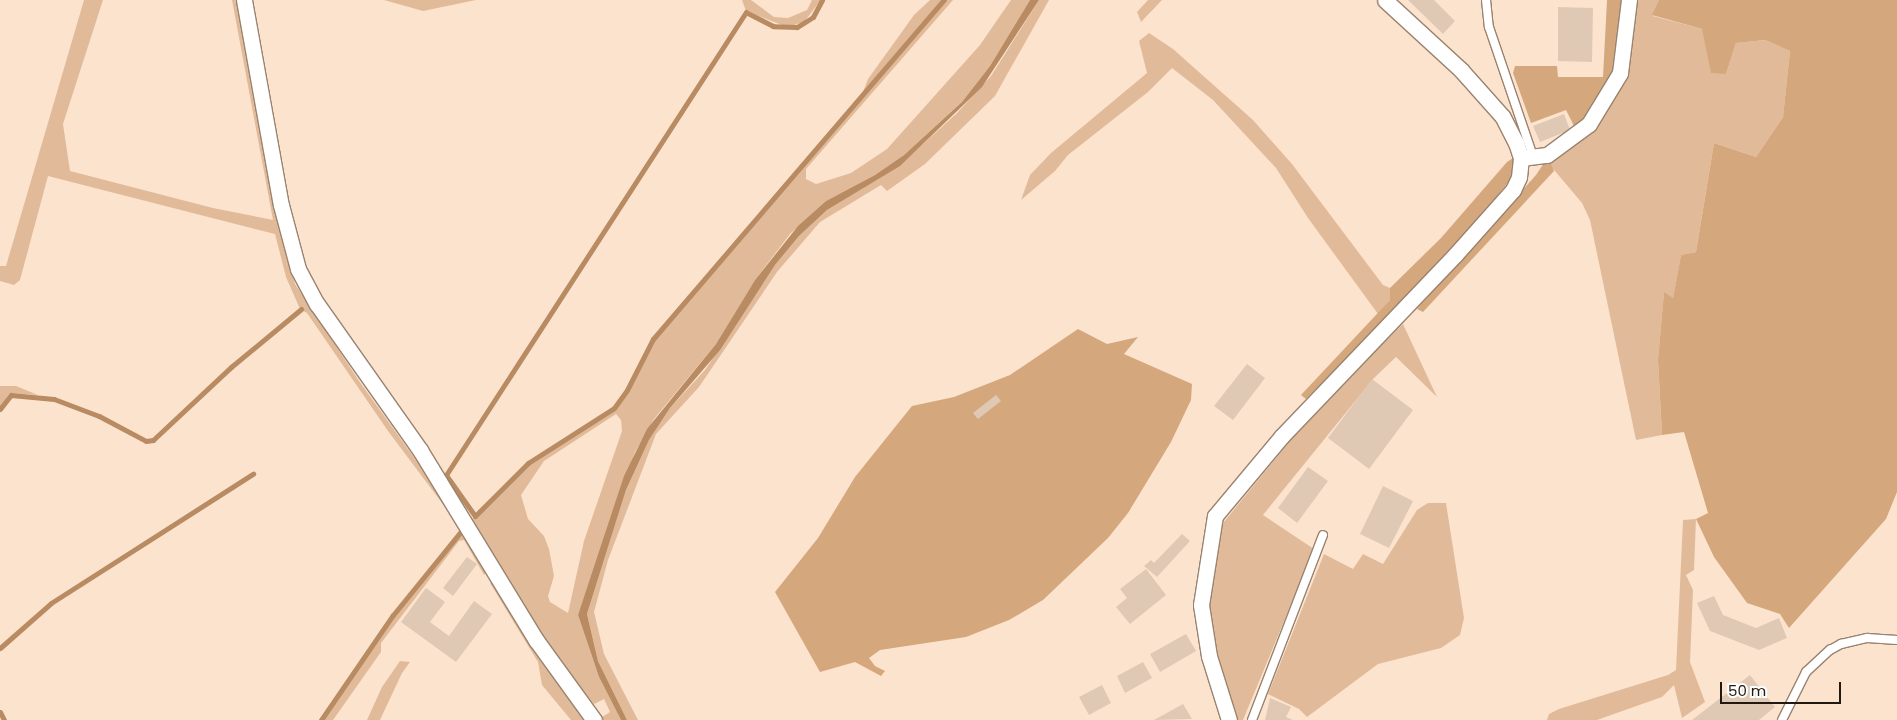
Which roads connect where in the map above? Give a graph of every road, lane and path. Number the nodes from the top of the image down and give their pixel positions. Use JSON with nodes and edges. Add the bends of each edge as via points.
{"nodes":[{"id":1,"x":244,"y":0,"type":"edge"},
{"id":2,"x":1385,"y":0,"type":"edge"},
{"id":3,"x":1486,"y":0,"type":"edge"},
{"id":4,"x":1629,"y":0,"type":"edge"},
{"id":5,"x":1527,"y":157,"type":"junction"},
{"id":6,"x":1323,"y":535,"type":"dead end"},
{"id":7,"x":1897,"y":640,"type":"edge"},
{"id":8,"x":594,"y":720,"type":"edge"},
{"id":9,"x":1228,"y":720,"type":"edge"},
{"id":10,"x":1252,"y":720,"type":"edge"},
{"id":11,"x":1782,"y":720,"type":"edge"}],
"edges":[{"from":1,"to":8,"type":"street","via":[[281,205],[298,269],[317,304],[420,450],[536,640]]},
{"from":2,"to":5,"type":"street","via":[[1487,98]]},
{"from":3,"to":5,"type":"lane","via":[[1489,27]]},
{"from":4,"to":5,"type":"street","via":[[1616,82],[1589,124],[1547,155]]},
{"from":5,"to":9,"type":"street","via":[[1513,190],[1398,317],[1282,436],[1215,516],[1201,605],[1209,656]]},
{"from":6,"to":10,"type":"lane"},
{"from":7,"to":11,"type":"lane","via":[[1867,638],[1830,650],[1806,672]]}]}
